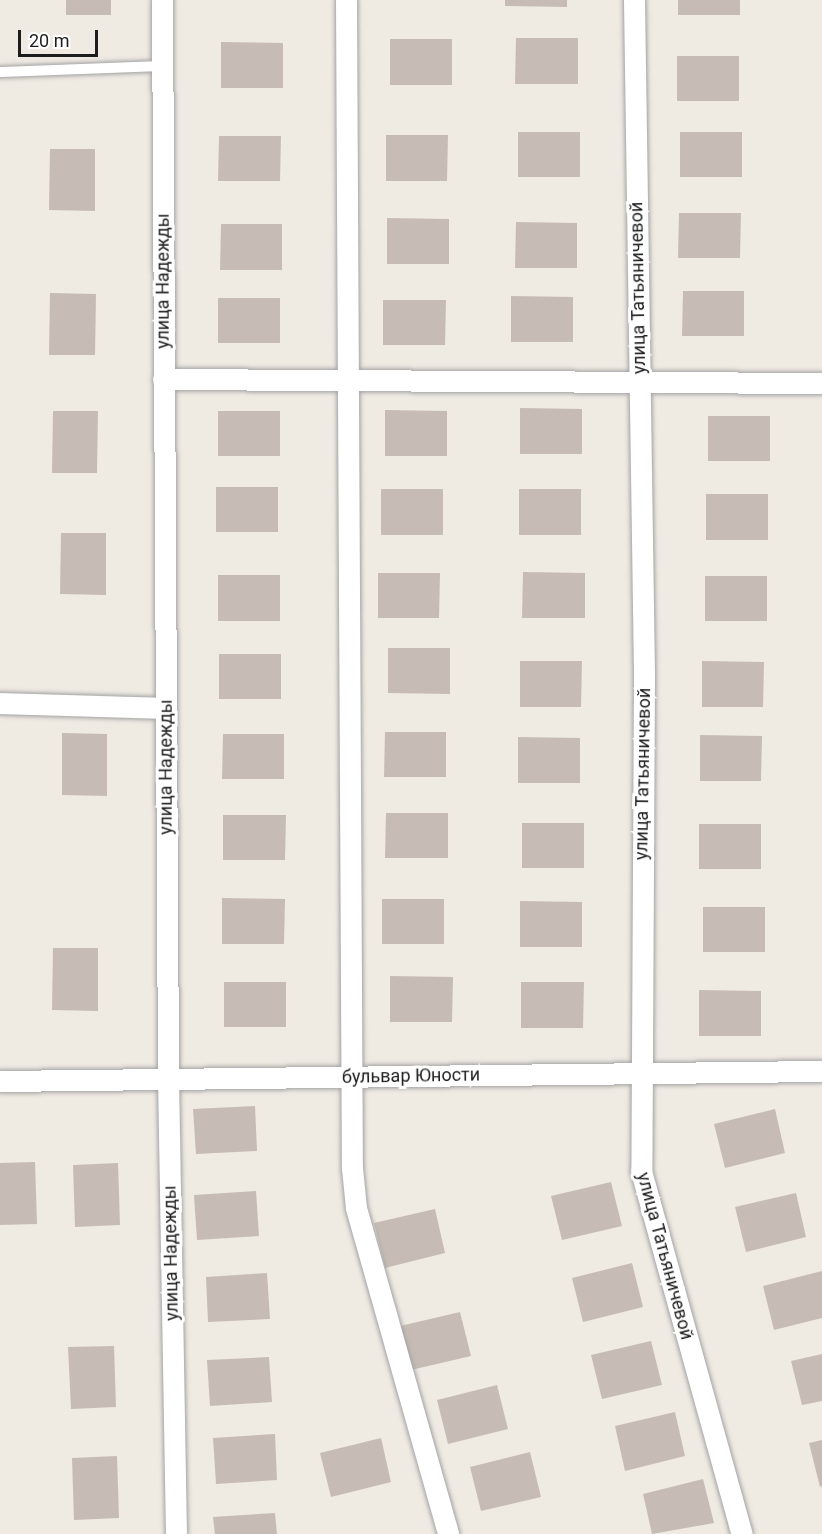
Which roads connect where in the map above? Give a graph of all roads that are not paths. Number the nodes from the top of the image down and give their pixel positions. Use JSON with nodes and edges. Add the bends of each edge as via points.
{"nodes":[{"id":1,"x":162,"y":0,"type":"edge"},
{"id":2,"x":346,"y":0,"type":"edge"},
{"id":3,"x":634,"y":0,"type":"edge"},
{"id":4,"x":163,"y":66,"type":"junction"},
{"id":5,"x":0,"y":72,"type":"edge"},
{"id":6,"x":163,"y":379,"type":"junction"},
{"id":7,"x":350,"y":382,"type":"junction"},
{"id":8,"x":639,"y":382,"type":"junction"},
{"id":9,"x":822,"y":383,"type":"edge"},
{"id":10,"x":0,"y":703,"type":"edge"},
{"id":11,"x":165,"y":708,"type":"junction"},
{"id":12,"x":822,"y":1071,"type":"edge"},
{"id":13,"x":640,"y":1074,"type":"junction"},
{"id":14,"x":168,"y":1077,"type":"junction"},
{"id":15,"x":352,"y":1077,"type":"junction"},
{"id":16,"x":0,"y":1081,"type":"edge"},
{"id":17,"x":176,"y":1534,"type":"edge"},
{"id":18,"x":448,"y":1534,"type":"edge"},
{"id":19,"x":742,"y":1534,"type":"edge"}],
"edges":[{"from":1,"to":4,"type":"street","name":"улица Надежды"},
{"from":2,"to":7,"type":"street"},
{"from":3,"to":8,"type":"street","name":"улица Татьяничевой"},
{"from":4,"to":5,"type":"lane"},
{"from":4,"to":6,"type":"street","name":"улица Надежды"},
{"from":6,"to":7,"type":"street"},
{"from":6,"to":11,"type":"street","name":"улица Надежды"},
{"from":7,"to":8,"type":"street"},
{"from":7,"to":15,"type":"street"},
{"from":8,"to":9,"type":"street"},
{"from":8,"to":13,"type":"street","name":"улица Татьяничевой","via":[[644,674]]},
{"from":10,"to":11,"type":"street"},
{"from":11,"to":14,"type":"street","name":"улица Надежды"},
{"from":12,"to":13,"type":"street","name":"бульвар Юности"},
{"from":13,"to":15,"type":"street","name":"бульвар Юности"},
{"from":13,"to":19,"type":"street","name":"улица Татьяничевой","via":[[640,1171]]},
{"from":14,"to":15,"type":"street","name":"бульвар Юности"},
{"from":14,"to":16,"type":"street","name":"бульвар Юности"},
{"from":14,"to":17,"type":"street","name":"улица Надежды"},
{"from":15,"to":18,"type":"street","via":[[356,1208]]}]}
